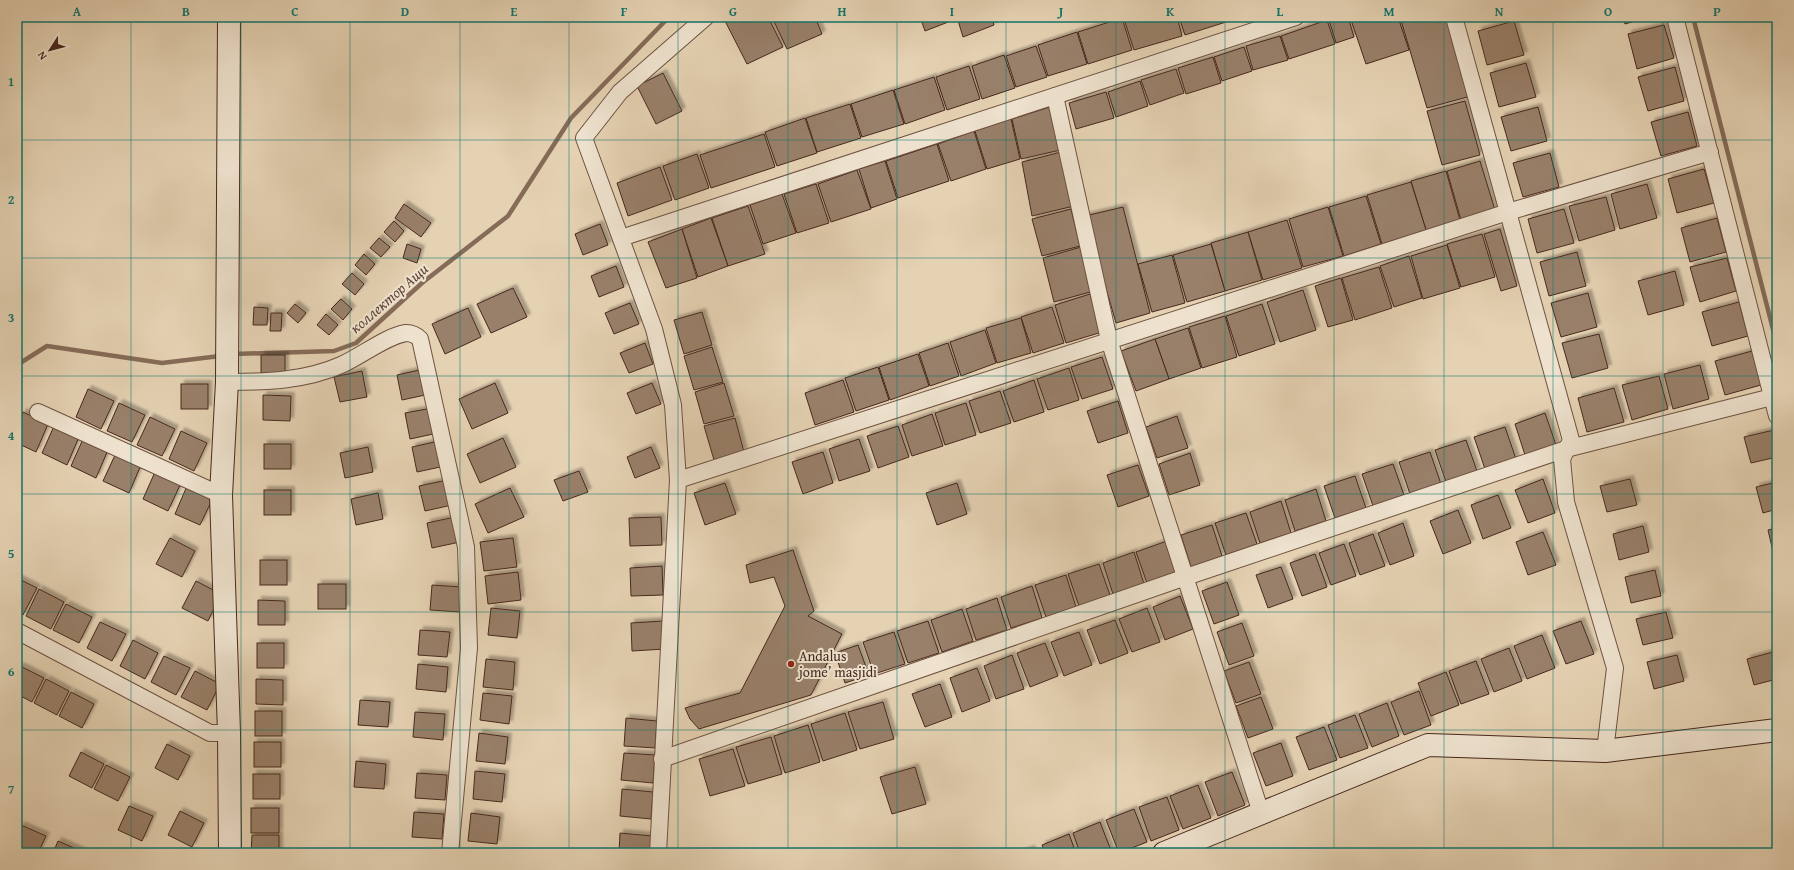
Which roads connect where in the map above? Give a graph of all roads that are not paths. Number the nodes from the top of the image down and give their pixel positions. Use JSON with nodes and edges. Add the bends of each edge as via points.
{"nodes":[{"id":1,"x":229,"y":17,"type":"edge"},
{"id":2,"x":706,"y":17,"type":"edge"},
{"id":3,"x":1296,"y":17,"type":"edge"},
{"id":4,"x":1454,"y":17,"type":"edge"},
{"id":5,"x":1675,"y":17,"type":"edge"},
{"id":6,"x":1055,"y":96,"type":"junction"},
{"id":7,"x":1710,"y":152,"type":"junction"},
{"id":8,"x":1508,"y":212,"type":"junction"},
{"id":9,"x":621,"y":238,"type":"junction"},
{"id":10,"x":1109,"y":340,"type":"junction"},
{"id":11,"x":227,"y":376,"type":"junction"},
{"id":12,"x":1772,"y":397,"type":"junction"},
{"id":13,"x":38,"y":412,"type":"dead end"},
{"id":14,"x":1777,"y":416,"type":"edge"},
{"id":15,"x":1566,"y":449,"type":"junction"},
{"id":16,"x":678,"y":480,"type":"junction"},
{"id":17,"x":221,"y":495,"type":"junction"},
{"id":18,"x":1186,"y":577,"type":"junction"},
{"id":19,"x":17,"y":631,"type":"edge"},
{"id":20,"x":1777,"y":730,"type":"edge"},
{"id":21,"x":230,"y":733,"type":"junction"},
{"id":22,"x":1605,"y":751,"type":"junction"},
{"id":23,"x":662,"y":759,"type":"junction"},
{"id":24,"x":1261,"y":813,"type":"junction"},
{"id":25,"x":230,"y":853,"type":"edge"},
{"id":26,"x":450,"y":853,"type":"edge"},
{"id":27,"x":658,"y":853,"type":"edge"},
{"id":28,"x":1164,"y":853,"type":"edge"}],
"edges":[{"from":1,"to":11,"type":"main road"},
{"from":2,"to":9,"type":"street","via":[[620,92],[584,138]]},
{"from":3,"to":6,"type":"street"},
{"from":4,"to":8,"type":"street"},
{"from":5,"to":7,"type":"street"},
{"from":6,"to":9,"type":"street"},
{"from":6,"to":10,"type":"street"},
{"from":7,"to":8,"type":"street"},
{"from":7,"to":12,"type":"street"},
{"from":8,"to":10,"type":"street"},
{"from":8,"to":15,"type":"street","via":[[1570,440]]},
{"from":9,"to":16,"type":"street","via":[[654,329],[673,405]]},
{"from":10,"to":16,"type":"street"},
{"from":10,"to":18,"type":"street"},
{"from":11,"to":17,"type":"main road"},
{"from":11,"to":26,"type":"street","via":[[271,382],[315,374],[341,365],[377,345],[406,333],[414,334],[420,339],[466,547],[469,648]]},
{"from":12,"to":14,"type":"street"},
{"from":12,"to":15,"type":"street"},
{"from":13,"to":17,"type":"street"},
{"from":15,"to":18,"type":"street"},
{"from":15,"to":22,"type":"street","via":[[1562,459],[1566,502],[1614,668]]},
{"from":16,"to":23,"type":"street"},
{"from":17,"to":21,"type":"main road"},
{"from":18,"to":23,"type":"street"},
{"from":18,"to":24,"type":"street"},
{"from":19,"to":21,"type":"street","via":[[210,733]]},
{"from":20,"to":22,"type":"main road"},
{"from":21,"to":25,"type":"main road"},
{"from":22,"to":24,"type":"main road","via":[[1428,745]]},
{"from":23,"to":27,"type":"street"},
{"from":24,"to":28,"type":"main road"}]}
